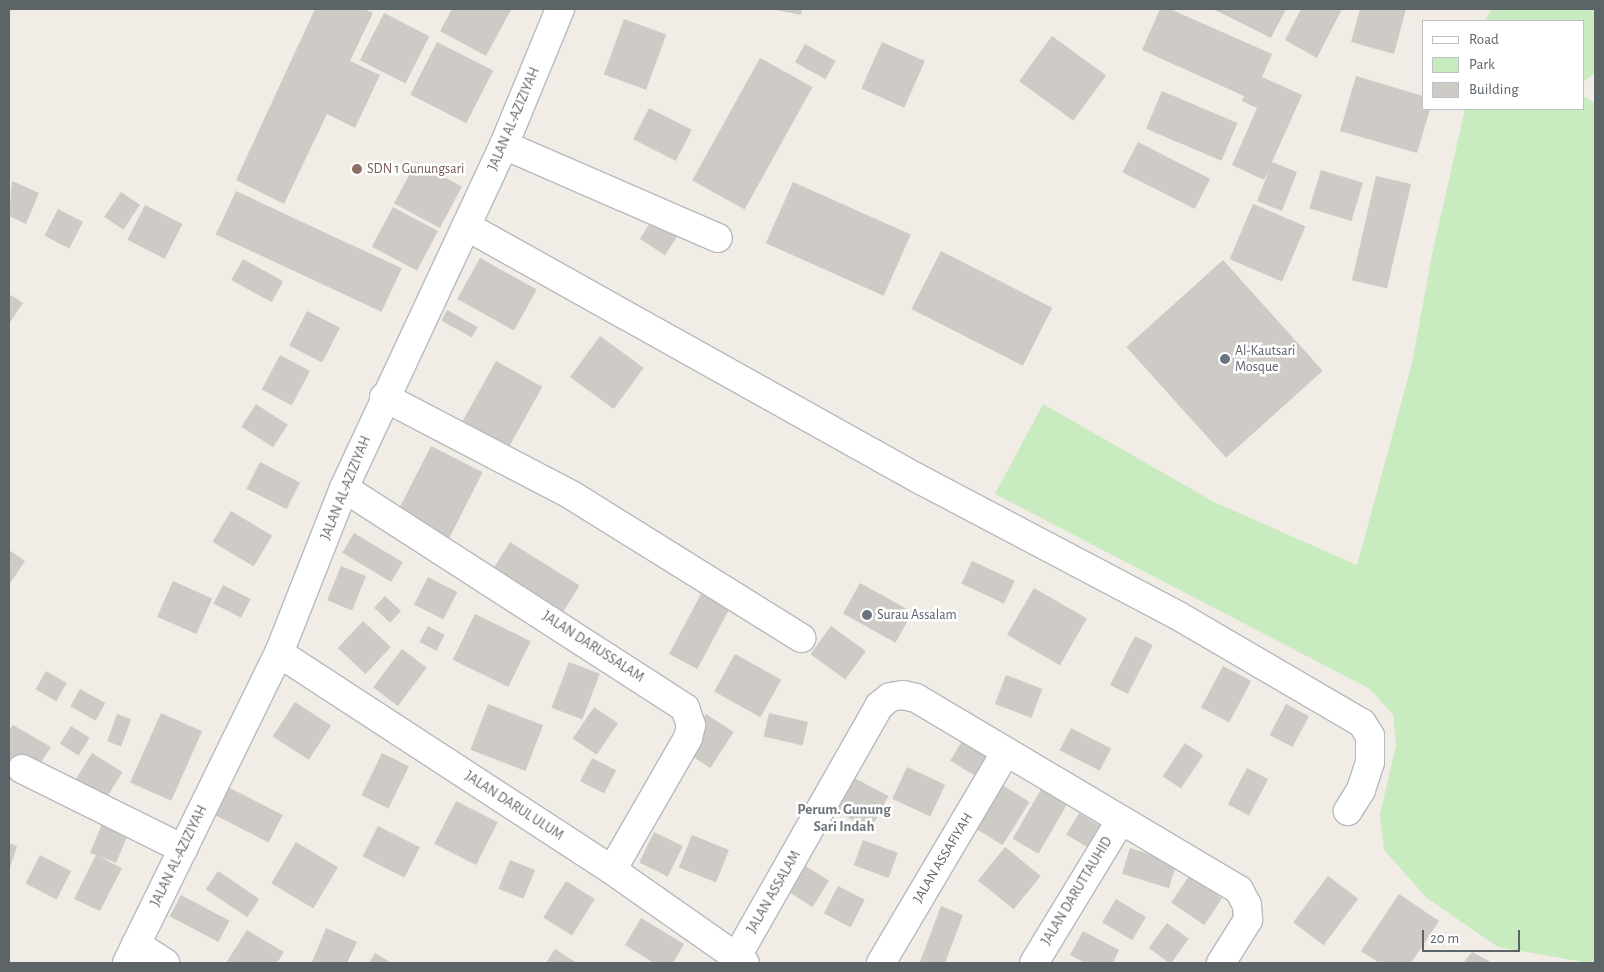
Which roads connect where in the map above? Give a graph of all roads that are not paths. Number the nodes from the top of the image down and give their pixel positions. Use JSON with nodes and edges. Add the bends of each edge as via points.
{"nodes":[{"id":1,"x":560,"y":9,"type":"edge"},
{"id":2,"x":504,"y":144,"type":"junction"},
{"id":3,"x":466,"y":226,"type":"junction"},
{"id":4,"x":718,"y":238,"type":"dead end"},
{"id":5,"x":384,"y":398,"type":"junction"},
{"id":6,"x":344,"y":488,"type":"junction"},
{"id":7,"x":801,"y":638,"type":"dead end"},
{"id":8,"x":279,"y":653,"type":"junction"},
{"id":9,"x":1006,"y":752,"type":"junction"},
{"id":10,"x":22,"y":769,"type":"dead end"},
{"id":11,"x":1348,"y":811,"type":"dead end"},
{"id":12,"x":1121,"y":820,"type":"junction"},
{"id":13,"x":183,"y":848,"type":"junction"},
{"id":14,"x":612,"y":870,"type":"junction"},
{"id":15,"x":131,"y":954,"type":"edge"},
{"id":16,"x":741,"y":960,"type":"edge"},
{"id":17,"x":164,"y":963,"type":"edge"},
{"id":18,"x":880,"y":963,"type":"edge"},
{"id":19,"x":1034,"y":963,"type":"edge"},
{"id":20,"x":1221,"y":963,"type":"edge"}],
"edges":[{"from":1,"to":2,"type":"street","name":"JALAN AL-AZIZIYAH"},
{"from":2,"to":3,"type":"street","name":"JALAN AL-AZIZIYAH"},
{"from":2,"to":4,"type":"street"},
{"from":3,"to":5,"type":"street","name":"JALAN AL-AZIZIYAH"},
{"from":3,"to":11,"type":"street","via":[[917,478],[1177,615],[1362,723],[1370,736],[1370,762],[1361,790]]},
{"from":5,"to":6,"type":"street","name":"JALAN AL-AZIZIYAH"},
{"from":5,"to":7,"type":"street","via":[[573,496]]},
{"from":6,"to":8,"type":"street","name":"JALAN AL-AZIZIYAH"},
{"from":6,"to":14,"type":"street","name":"JALAN DARUSSALAM","via":[[685,708],[691,725],[688,738]]},
{"from":8,"to":13,"type":"street","name":"JALAN AL-AZIZIYAH"},
{"from":8,"to":14,"type":"street","name":"JALAN DARUL ULUM"},
{"from":9,"to":12,"type":"street"},
{"from":9,"to":16,"type":"street","name":"JALAN ASSALAM","via":[[916,698],[899,695],[879,706]]},
{"from":9,"to":18,"type":"street","name":"JALAN ASSAFIYAH"},
{"from":10,"to":13,"type":"street"},
{"from":12,"to":19,"type":"street","name":"JALAN DARUTTAUHID"},
{"from":12,"to":20,"type":"street","via":[[1230,884],[1243,895],[1248,915],[1243,930]]},
{"from":13,"to":15,"type":"street","name":"JALAN AL-AZIZIYAH"},
{"from":14,"to":16,"type":"street","name":"JALAN DARUL ULUM"},
{"from":15,"to":17,"type":"street"}]}
